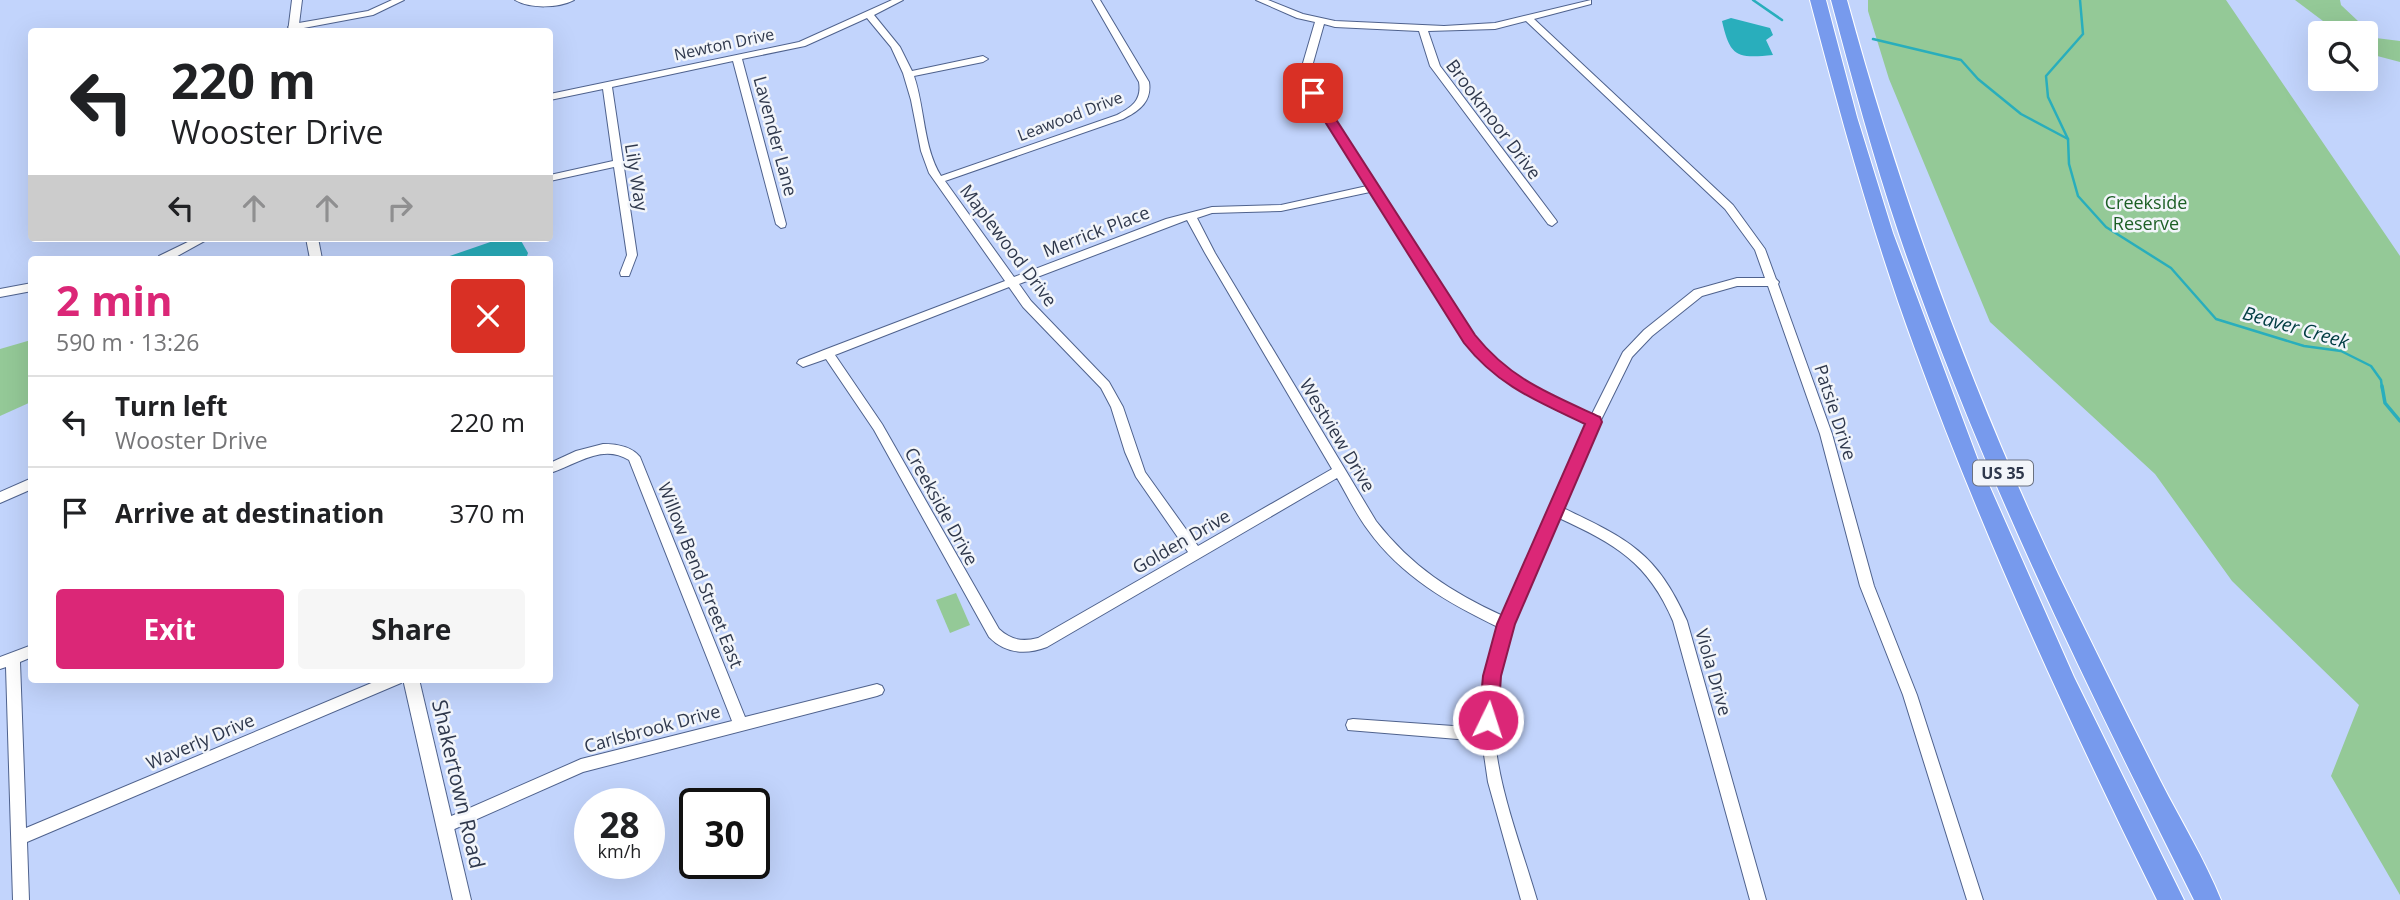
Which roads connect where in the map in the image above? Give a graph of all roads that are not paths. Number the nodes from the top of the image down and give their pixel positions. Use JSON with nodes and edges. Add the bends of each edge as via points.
{"nodes":[{"id":1,"x":297,"y":0,"type":"edge"},
{"id":2,"x":400,"y":0,"type":"edge"},
{"id":3,"x":519,"y":0,"type":"edge"},
{"id":4,"x":570,"y":0,"type":"edge"},
{"id":5,"x":899,"y":0,"type":"edge"},
{"id":6,"x":1096,"y":0,"type":"edge"},
{"id":7,"x":1260,"y":0,"type":"edge"},
{"id":8,"x":1807,"y":0,"type":"edge"},
{"id":9,"x":1818,"y":0,"type":"edge"},
{"id":10,"x":1842,"y":0,"type":"edge"},
{"id":11,"x":1588,"y":2,"type":"edge"},
{"id":12,"x":868,"y":14,"type":"junction"},
{"id":13,"x":1528,"y":18,"type":"junction"},
{"id":14,"x":1320,"y":22,"type":"junction"},
{"id":15,"x":293,"y":28,"type":"edge"},
{"id":16,"x":298,"y":28,"type":"edge"},
{"id":17,"x":1423,"y":29,"type":"junction"},
{"id":18,"x":737,"y":57,"type":"junction"},
{"id":19,"x":983,"y":60,"type":"dead end"},
{"id":20,"x":909,"y":74,"type":"junction"},
{"id":21,"x":607,"y":85,"type":"junction"},
{"id":22,"x":1841,"y":94,"type":"junction"},
{"id":23,"x":553,"y":96,"type":"edge"},
{"id":24,"x":617,"y":163,"type":"junction"},
{"id":25,"x":553,"y":177,"type":"edge"},
{"id":26,"x":939,"y":180,"type":"junction"},
{"id":27,"x":1373,"y":188,"type":"junction"},
{"id":28,"x":1190,"y":215,"type":"junction"},
{"id":29,"x":1552,"y":222,"type":"dead end"},
{"id":30,"x":781,"y":224,"type":"dead end"},
{"id":31,"x":197,"y":242,"type":"edge"},
{"id":32,"x":169,"y":256,"type":"edge"},
{"id":33,"x":625,"y":273,"type":"dead end"},
{"id":34,"x":1010,"y":282,"type":"junction"},
{"id":35,"x":1774,"y":282,"type":"junction"},
{"id":36,"x":28,"y":288,"type":"edge"},
{"id":37,"x":0,"y":293,"type":"edge"},
{"id":38,"x":828,"y":354,"type":"junction"},
{"id":39,"x":803,"y":363,"type":"dead end"},
{"id":40,"x":1594,"y":422,"type":"junction"},
{"id":41,"x":553,"y":467,"type":"edge"},
{"id":42,"x":1339,"y":471,"type":"junction"},
{"id":43,"x":28,"y":485,"type":"edge"},
{"id":44,"x":0,"y":498,"type":"edge"},
{"id":45,"x":1556,"y":511,"type":"junction"},
{"id":46,"x":1196,"y":553,"type":"junction"},
{"id":47,"x":1506,"y":624,"type":"junction"},
{"id":48,"x":1042,"y":643,"type":"joint"},
{"id":49,"x":28,"y":653,"type":"edge"},
{"id":50,"x":6,"y":661,"type":"edge"},
{"id":51,"x":387,"y":683,"type":"edge"},
{"id":52,"x":412,"y":683,"type":"edge"},
{"id":53,"x":877,"y":690,"type":"dead end"},
{"id":54,"x":741,"y":725,"type":"junction"},
{"id":55,"x":1353,"y":725,"type":"dead end"},
{"id":56,"x":1488,"y":735,"type":"junction"},
{"id":57,"x":445,"y":827,"type":"junction"},
{"id":58,"x":19,"y":838,"type":"junction"},
{"id":59,"x":21,"y":900,"type":"edge"},
{"id":60,"x":462,"y":900,"type":"edge"},
{"id":61,"x":1530,"y":900,"type":"edge"},
{"id":62,"x":1758,"y":900,"type":"edge"},
{"id":63,"x":1975,"y":900,"type":"edge"},
{"id":64,"x":2171,"y":900,"type":"edge"},
{"id":65,"x":2208,"y":900,"type":"edge"}],
"edges":[{"from":1,"to":15,"type":"street"},
{"from":2,"to":16,"type":"street","via":[[370,13]]},
{"from":3,"to":4,"type":"street","via":[[540,4]]},
{"from":5,"to":12,"type":"street","name":"Newton Drive"},
{"from":6,"to":26,"type":"street","name":"Leawood Drive","via":[[1144,82],[1141,103],[1120,117]]},
{"from":7,"to":14,"type":"street"},
{"from":8,"to":22,"type":"highway","via":[[1819,45]]},
{"from":9,"to":22,"type":"highway","number":"US 35"},
{"from":10,"to":65,"type":"highway","number":"US 35","via":[[1880,150],[1971,399],[2129,746]]},
{"from":11,"to":13,"type":"street"},
{"from":12,"to":18,"type":"street","name":"Newton Drive","via":[[802,44]]},
{"from":12,"to":20,"type":"street","name":"Maplewood Drive","via":[[894,42]]},
{"from":13,"to":17,"type":"street","via":[[1487,28]]},
{"from":13,"to":35,"type":"street","name":"Patsie Drive","via":[[1729,207],[1760,249]]},
{"from":14,"to":17,"type":"street"},
{"from":14,"to":27,"type":"street","via":[[1308,63],[1310,84]]},
{"from":17,"to":29,"type":"street","name":"Brookmoor Drive","via":[[1434,66]]},
{"from":18,"to":21,"type":"street","name":"Newton Drive"},
{"from":18,"to":30,"type":"street","name":"Lavender Lane"},
{"from":19,"to":20,"type":"street"},
{"from":20,"to":26,"type":"street","name":"Maplewood Drive","via":[[923,149]]},
{"from":21,"to":23,"type":"street","name":"Newton Drive"},
{"from":21,"to":24,"type":"street","name":"Lily Way"},
{"from":22,"to":64,"type":"highway","number":"US 35","via":[[1913,318],[1968,458],[2041,629]]},
{"from":24,"to":25,"type":"street"},
{"from":24,"to":33,"type":"street","name":"Lily Way","via":[[632,255]]},
{"from":26,"to":34,"type":"street","name":"Maplewood Drive"},
{"from":27,"to":28,"type":"street","name":"Merrick Place","via":[[1281,208]]},
{"from":27,"to":40,"type":"street","via":[[1483,356],[1525,389]]},
{"from":28,"to":34,"type":"street","name":"Merrick Place"},
{"from":28,"to":42,"type":"street","name":"Westview Drive"},
{"from":31,"to":32,"type":"street"},
{"from":34,"to":38,"type":"street","name":"Merrick Place"},
{"from":34,"to":46,"type":"street","name":"Maplewood Drive","via":[[1105,385],[1118,407],[1140,474]]},
{"from":35,"to":40,"type":"street","via":[[1721,285],[1690,298],[1627,355]]},
{"from":35,"to":63,"type":"street","name":"Patsie Drive","via":[[1826,434],[1867,586],[1910,695]]},
{"from":36,"to":37,"type":"street"},
{"from":38,"to":39,"type":"street","name":"Merrick Place"},
{"from":38,"to":48,"type":"street","name":"Creekside Drive","via":[[878,428],[994,633],[1015,646]]},
{"from":40,"to":45,"type":"street"},
{"from":41,"to":54,"type":"street","name":"Willow Bend Street East","via":[[598,450],[617,449],[637,462]]},
{"from":42,"to":46,"type":"street","name":"Golden Drive"},
{"from":42,"to":47,"type":"street","name":"Westview Drive","via":[[1387,547],[1413,572]]},
{"from":43,"to":44,"type":"street"},
{"from":45,"to":47,"type":"street"},
{"from":45,"to":62,"type":"street","name":"Viola Drive","via":[[1630,549],[1668,592]]},
{"from":46,"to":48,"type":"street","name":"Golden Drive"},
{"from":47,"to":56,"type":"street","via":[[1492,676]]},
{"from":49,"to":50,"type":"street"},
{"from":50,"to":58,"type":"street"},
{"from":51,"to":58,"type":"street","name":"Waverly Drive"},
{"from":52,"to":57,"type":"street","name":"Shakertown Road"},
{"from":53,"to":54,"type":"street","name":"Carlsbrook Drive"},
{"from":54,"to":57,"type":"street","name":"Carlsbrook Drive","via":[[581,766]]},
{"from":55,"to":56,"type":"street"},
{"from":56,"to":61,"type":"street","via":[[1495,782]]},
{"from":57,"to":60,"type":"street","name":"Shakertown Road"},
{"from":58,"to":59,"type":"street"}]}
